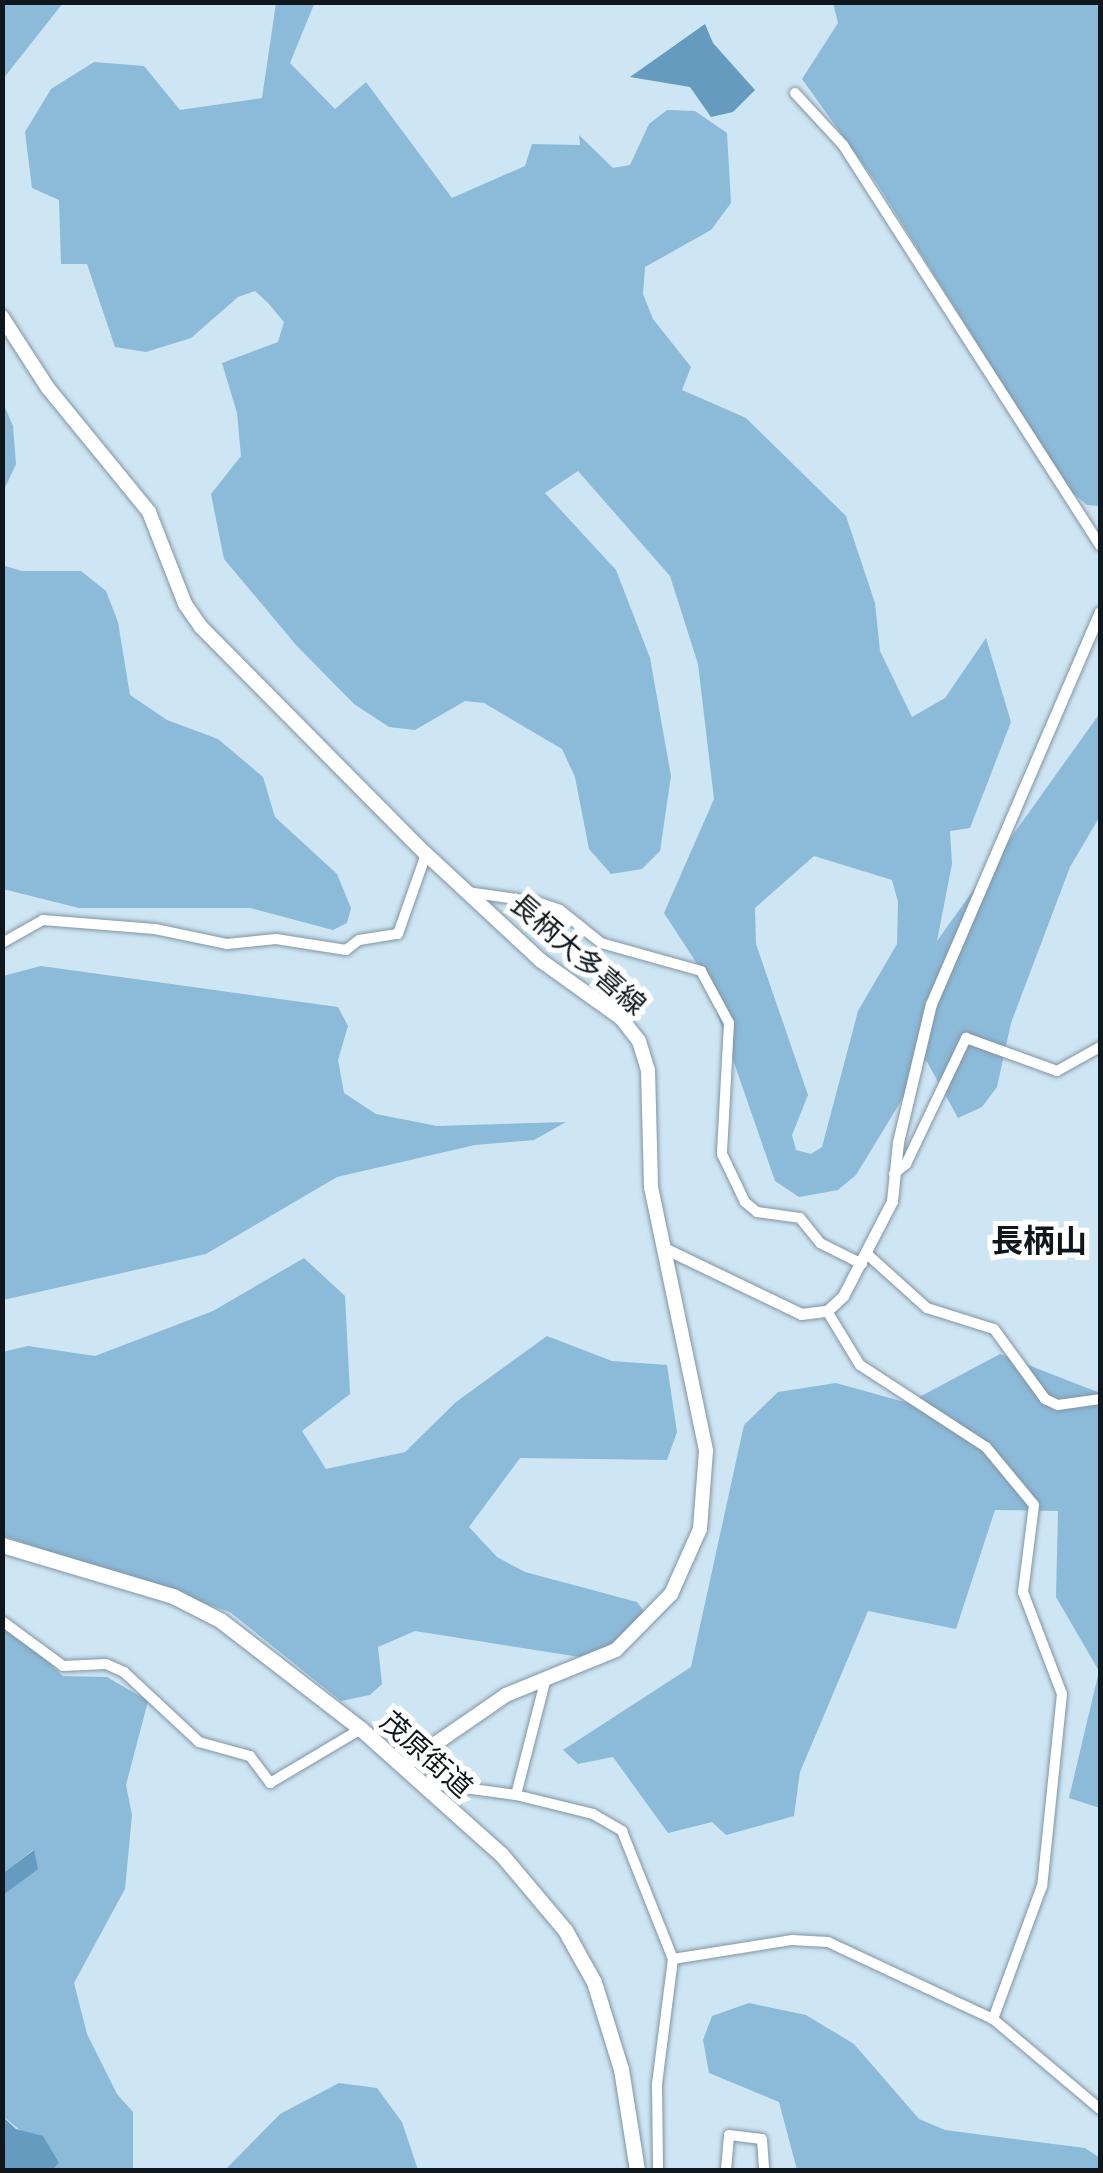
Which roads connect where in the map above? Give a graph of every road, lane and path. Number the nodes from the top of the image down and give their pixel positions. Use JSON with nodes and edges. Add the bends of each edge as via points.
{"nodes":[{"id":1,"x":796,"y":93,"type":"dead end"},
{"id":2,"x":2,"y":317,"type":"edge"},
{"id":3,"x":1100,"y":546,"type":"edge"},
{"id":4,"x":1100,"y":612,"type":"edge"},
{"id":5,"x":426,"y":854,"type":"junction"},
{"id":6,"x":467,"y":892,"type":"junction"},
{"id":7,"x":2,"y":942,"type":"edge"},
{"id":8,"x":1100,"y":1047,"type":"edge"},
{"id":9,"x":894,"y":1174,"type":"junction"},
{"id":10,"x":661,"y":1246,"type":"junction"},
{"id":11,"x":864,"y":1259,"type":"junction"},
{"id":12,"x":827,"y":1311,"type":"junction"},
{"id":13,"x":1100,"y":1399,"type":"edge"},
{"id":14,"x":2,"y":1545,"type":"edge"},
{"id":15,"x":2,"y":1621,"type":"edge"},
{"id":16,"x":545,"y":1682,"type":"junction"},
{"id":17,"x":361,"y":1730,"type":"junction"},
{"id":18,"x":403,"y":1766,"type":"junction"},
{"id":19,"x":420,"y":1782,"type":"junction"},
{"id":20,"x":516,"y":1795,"type":"junction"},
{"id":21,"x":673,"y":1960,"type":"junction"},
{"id":22,"x":993,"y":2019,"type":"junction"},
{"id":23,"x":1100,"y":2110,"type":"edge"},
{"id":24,"x":637,"y":2170,"type":"edge"},
{"id":25,"x":658,"y":2170,"type":"edge"},
{"id":26,"x":726,"y":2170,"type":"edge"},
{"id":27,"x":764,"y":2170,"type":"edge"}],
"edges":[{"from":1,"to":3,"type":"street","via":[[844,144]]},
{"from":2,"to":5,"type":"main road","name":"長柄大多喜線","via":[[48,388],[148,512],[186,604],[202,626]]},
{"from":4,"to":9,"type":"street","via":[[932,1004]]},
{"from":5,"to":6,"type":"main road","name":"長柄大多喜線"},
{"from":5,"to":7,"type":"street","via":[[398,934],[359,940],[346,950],[276,939],[227,944],[155,929],[43,920]]},
{"from":6,"to":10,"type":"main road","name":"長柄大多喜線","via":[[540,960],[621,1018],[639,1042],[648,1070],[647,1138]]},
{"from":6,"to":11,"type":"street","via":[[548,906],[601,943],[702,971],[729,1023],[720,1131],[722,1154],[744,1202],[757,1212],[800,1218],[820,1243]]},
{"from":8,"to":9,"type":"street","via":[[1058,1071],[966,1038],[906,1164]]},
{"from":9,"to":11,"type":"street","via":[[892,1202]]},
{"from":10,"to":12,"type":"street","via":[[801,1314]]},
{"from":10,"to":16,"type":"main road","name":"長柄大多喜線","via":[[706,1451],[700,1529],[677,1583],[650,1621],[616,1650]]},
{"from":11,"to":12,"type":"street"},
{"from":11,"to":13,"type":"street","via":[[927,1308],[994,1330],[1046,1399],[1058,1405]]},
{"from":12,"to":22,"type":"street","via":[[860,1365],[986,1447],[1034,1505],[1023,1592],[1062,1694],[1042,1886]]},
{"from":14,"to":17,"type":"main road","name":"茂原街道","via":[[173,1596],[272,1656]]},
{"from":15,"to":17,"type":"street","via":[[63,1666],[106,1664],[124,1672],[199,1742],[250,1756],[270,1783]]},
{"from":16,"to":18,"type":"main road","name":"長柄大多喜線","via":[[506,1695]]},
{"from":16,"to":20,"type":"street"},
{"from":17,"to":18,"type":"main road","name":"茂原街道"},
{"from":18,"to":19,"type":"main road","name":"茂原街道"},
{"from":19,"to":20,"type":"street"},
{"from":19,"to":24,"type":"main road","name":"茂原街道","via":[[516,1869],[573,1942],[610,2025]]},
{"from":20,"to":21,"type":"street","via":[[614,1822]]},
{"from":21,"to":22,"type":"street","via":[[792,1940],[828,1942]]},
{"from":21,"to":25,"type":"street","via":[[657,2084]]},
{"from":22,"to":23,"type":"street"},
{"from":26,"to":27,"type":"street","via":[[729,2135],[762,2139]]}]}
